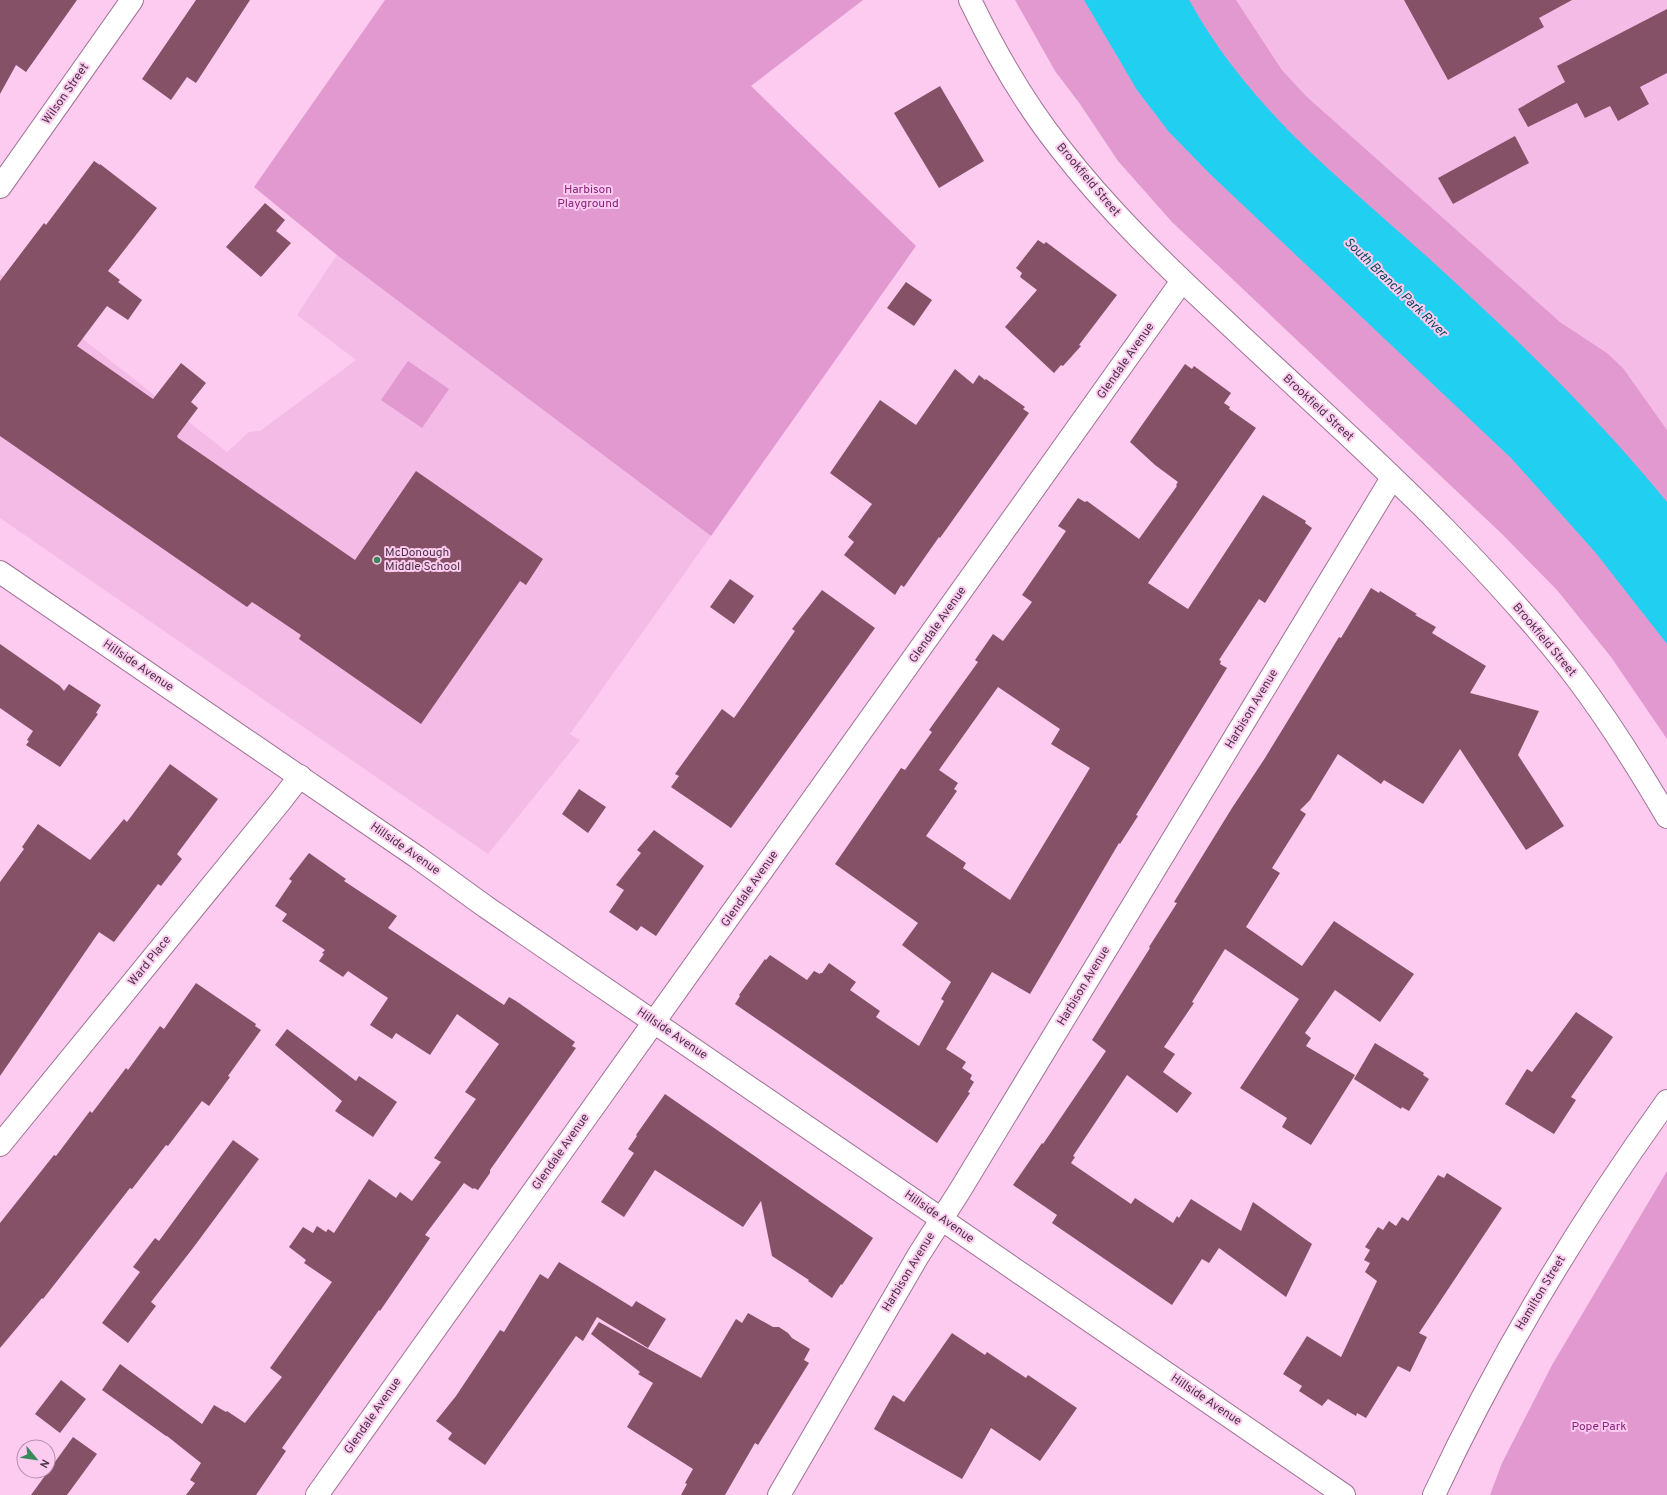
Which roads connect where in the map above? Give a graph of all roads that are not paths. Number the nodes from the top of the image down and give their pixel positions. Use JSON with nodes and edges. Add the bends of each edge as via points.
{"nodes":[{"id":1,"x":132,"y":0,"type":"edge"},
{"id":2,"x":970,"y":0,"type":"edge"},
{"id":3,"x":0,"y":187,"type":"edge"},
{"id":4,"x":1182,"y":281,"type":"junction"},
{"id":5,"x":1392,"y":478,"type":"junction"},
{"id":6,"x":0,"y":572,"type":"edge"},
{"id":7,"x":300,"y":776,"type":"junction"},
{"id":8,"x":1667,"y":817,"type":"edge"},
{"id":9,"x":655,"y":1022,"type":"junction"},
{"id":10,"x":1667,"y":1101,"type":"edge"},
{"id":11,"x":0,"y":1145,"type":"edge"},
{"id":12,"x":941,"y":1219,"type":"junction"},
{"id":13,"x":317,"y":1495,"type":"edge"},
{"id":14,"x":779,"y":1495,"type":"edge"},
{"id":15,"x":1344,"y":1495,"type":"edge"},
{"id":16,"x":1434,"y":1495,"type":"edge"}],
"edges":[{"from":1,"to":3,"type":"street","name":"Wilson Street"},
{"from":2,"to":4,"type":"street","name":"Brookfield Street","via":[[1019,88],[1059,148],[1139,239]]},
{"from":4,"to":5,"type":"street","name":"Brookfield Street"},
{"from":4,"to":9,"type":"street","name":"Glendale Avenue"},
{"from":5,"to":8,"type":"street","name":"Brookfield Street","via":[[1491,578],[1575,676]]},
{"from":5,"to":12,"type":"street","name":"Harbison Avenue"},
{"from":6,"to":7,"type":"street","name":"Hillside Avenue"},
{"from":7,"to":9,"type":"street","name":"Hillside Avenue"},
{"from":7,"to":11,"type":"street","name":"Ward Place"},
{"from":9,"to":12,"type":"street","name":"Hillside Avenue"},
{"from":9,"to":13,"type":"street","name":"Glendale Avenue"},
{"from":10,"to":16,"type":"street","name":"Hamilton Street","via":[[1602,1194],[1528,1314],[1492,1377]]},
{"from":12,"to":14,"type":"street","name":"Harbison Avenue"},
{"from":12,"to":15,"type":"street","name":"Hillside Avenue"}]}
